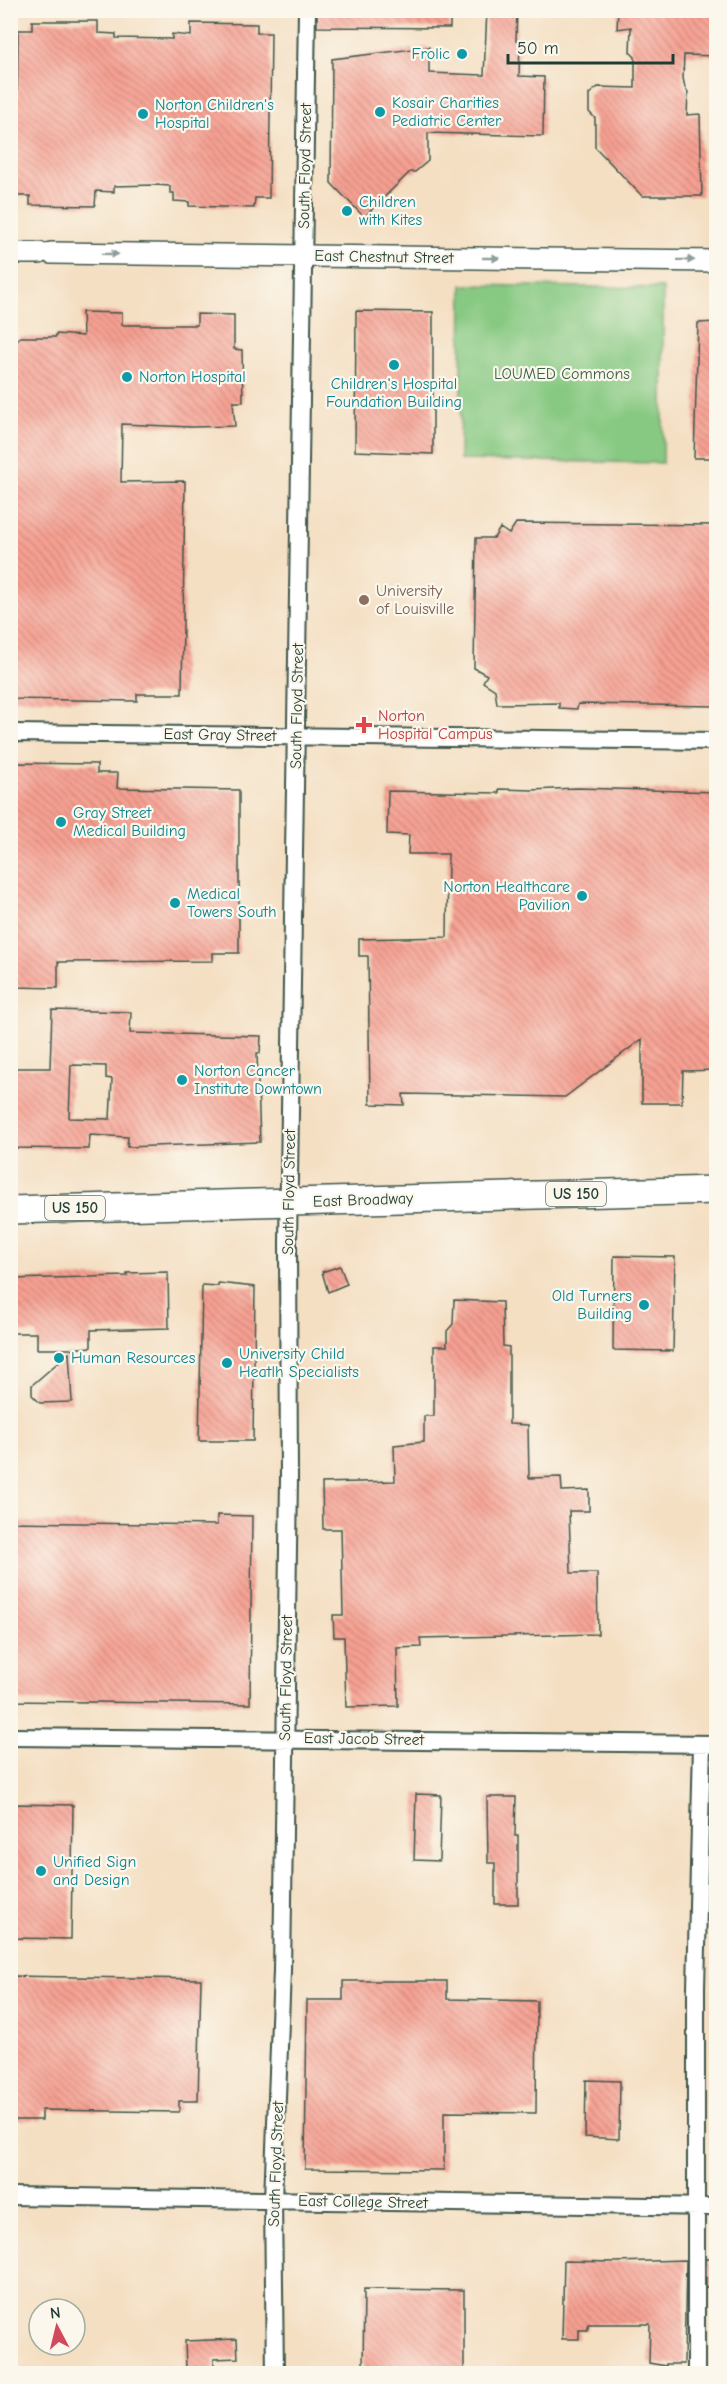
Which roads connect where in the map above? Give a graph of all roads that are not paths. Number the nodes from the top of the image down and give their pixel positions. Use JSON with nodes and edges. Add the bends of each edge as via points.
{"nodes":[{"id":1,"x":307,"y":10,"type":"edge"},
{"id":2,"x":10,"y":253,"type":"edge"},
{"id":3,"x":303,"y":256,"type":"junction"},
{"id":4,"x":717,"y":261,"type":"edge"},
{"id":5,"x":10,"y":733,"type":"edge"},
{"id":6,"x":296,"y":736,"type":"junction"},
{"id":7,"x":717,"y":741,"type":"edge"},
{"id":8,"x":717,"y":1190,"type":"edge"},
{"id":9,"x":289,"y":1202,"type":"junction"},
{"id":10,"x":10,"y":1210,"type":"edge"},
{"id":11,"x":10,"y":1737,"type":"edge"},
{"id":12,"x":285,"y":1738,"type":"junction"},
{"id":13,"x":709,"y":1744,"type":"edge"},
{"id":14,"x":10,"y":2196,"type":"edge"},
{"id":15,"x":273,"y":2199,"type":"junction"},
{"id":16,"x":696,"y":2206,"type":"junction"},
{"id":17,"x":717,"y":2207,"type":"edge"},
{"id":18,"x":274,"y":2373,"type":"edge"},
{"id":19,"x":696,"y":2373,"type":"edge"}],
"edges":[{"from":1,"to":3,"type":"street","name":"South Floyd Street"},
{"from":2,"to":3,"type":"street","name":"East Chestnut Street","one_way":true},
{"from":3,"to":4,"type":"street","name":"East Chestnut Street","one_way":true},
{"from":3,"to":6,"type":"street","name":"South Floyd Street"},
{"from":5,"to":6,"type":"street","name":"East Gray Street"},
{"from":6,"to":7,"type":"street","name":"East Gray Street"},
{"from":6,"to":9,"type":"street","name":"South Floyd Street"},
{"from":8,"to":9,"type":"main road","name":"East Broadway","number":"US 150"},
{"from":9,"to":10,"type":"main road","name":"East Broadway","number":"US 150"},
{"from":9,"to":12,"type":"street","name":"South Floyd Street"},
{"from":11,"to":12,"type":"street","name":"East Jacob Street"},
{"from":12,"to":13,"type":"street","name":"East Jacob Street"},
{"from":12,"to":15,"type":"street","name":"South Floyd Street","via":[[282,1971]]},
{"from":13,"to":16,"type":"street","via":[[696,1988]]},
{"from":14,"to":15,"type":"street","name":"East College Street"},
{"from":15,"to":16,"type":"street","name":"East College Street"},
{"from":15,"to":18,"type":"street","name":"South Floyd Street"},
{"from":16,"to":17,"type":"street","name":"East College Street"},
{"from":16,"to":19,"type":"street"}]}
